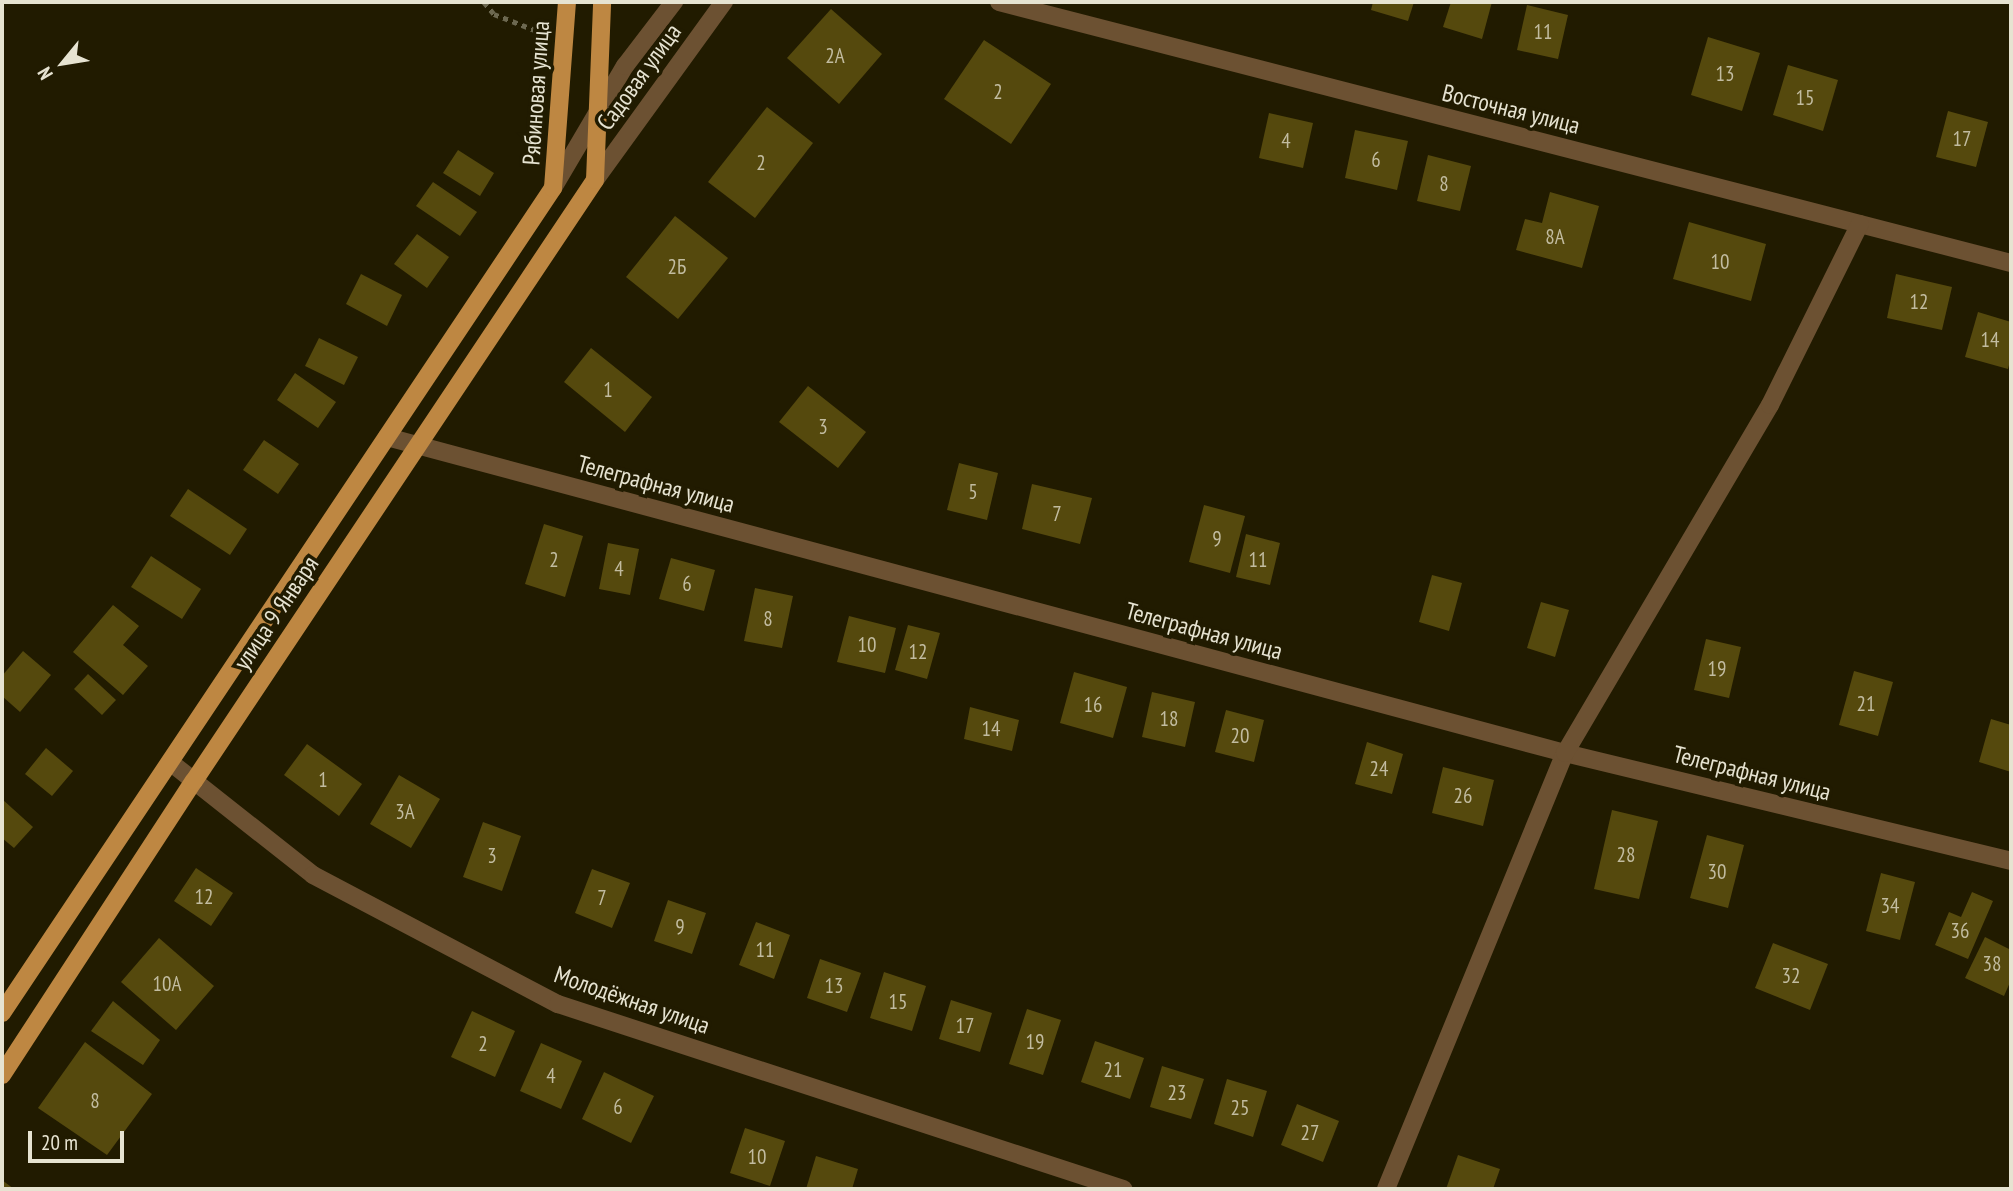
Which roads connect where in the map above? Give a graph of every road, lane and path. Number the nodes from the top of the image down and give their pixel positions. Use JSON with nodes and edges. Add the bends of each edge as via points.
{"nodes":[{"id":1,"x":567,"y":2,"type":"edge"},
{"id":2,"x":602,"y":2,"type":"edge"},
{"id":3,"x":674,"y":2,"type":"edge"},
{"id":4,"x":724,"y":2,"type":"edge"},
{"id":5,"x":999,"y":2,"type":"edge"},
{"id":6,"x":599,"y":111,"type":"junction"},
{"id":7,"x":595,"y":180,"type":"junction"},
{"id":8,"x":553,"y":188,"type":"junction"},
{"id":9,"x":1860,"y":224,"type":"junction"},
{"id":10,"x":2011,"y":263,"type":"edge"},
{"id":11,"x":387,"y":437,"type":"junction"},
{"id":12,"x":417,"y":445,"type":"junction"},
{"id":13,"x":1565,"y":753,"type":"junction"},
{"id":14,"x":170,"y":762,"type":"junction"},
{"id":15,"x":194,"y":781,"type":"junction"},
{"id":16,"x":2011,"y":861,"type":"edge"},
{"id":17,"x":2,"y":1013,"type":"edge"},
{"id":18,"x":2,"y":1075,"type":"edge"},
{"id":19,"x":1123,"y":1189,"type":"edge"},
{"id":20,"x":1386,"y":1189,"type":"edge"}],
"edges":[{"from":1,"to":8,"type":"main road","name":"Рябиновая улица"},
{"from":2,"to":6,"type":"main road"},
{"from":3,"to":6,"type":"street","via":[[625,66]]},
{"from":4,"to":7,"type":"street","name":"Садовая улица"},
{"from":5,"to":9,"type":"street","name":"Восточная улица"},
{"from":6,"to":7,"type":"main road"},
{"from":6,"to":8,"type":"street"},
{"from":7,"to":12,"type":"main road","name":"улица 9 Января"},
{"from":8,"to":11,"type":"main road","name":"улица 9 Января"},
{"from":9,"to":10,"type":"street","name":"Восточная улица"},
{"from":9,"to":13,"type":"street","via":[[1770,405]]},
{"from":11,"to":12,"type":"street","name":"Телеграфная улица"},
{"from":11,"to":14,"type":"main road","name":"улица 9 Января"},
{"from":12,"to":13,"type":"street","name":"Телеграфная улица"},
{"from":12,"to":15,"type":"main road","name":"улица 9 Января"},
{"from":13,"to":16,"type":"street","name":"Телеграфная улица"},
{"from":13,"to":20,"type":"street"},
{"from":14,"to":15,"type":"street","name":"Молодёжная улица"},
{"from":14,"to":17,"type":"main road","name":"улица 9 Января"},
{"from":15,"to":18,"type":"main road","name":"улица 9 Января"},
{"from":15,"to":19,"type":"street","name":"Молодёжная улица","via":[[313,875],[558,1004]]}]}
